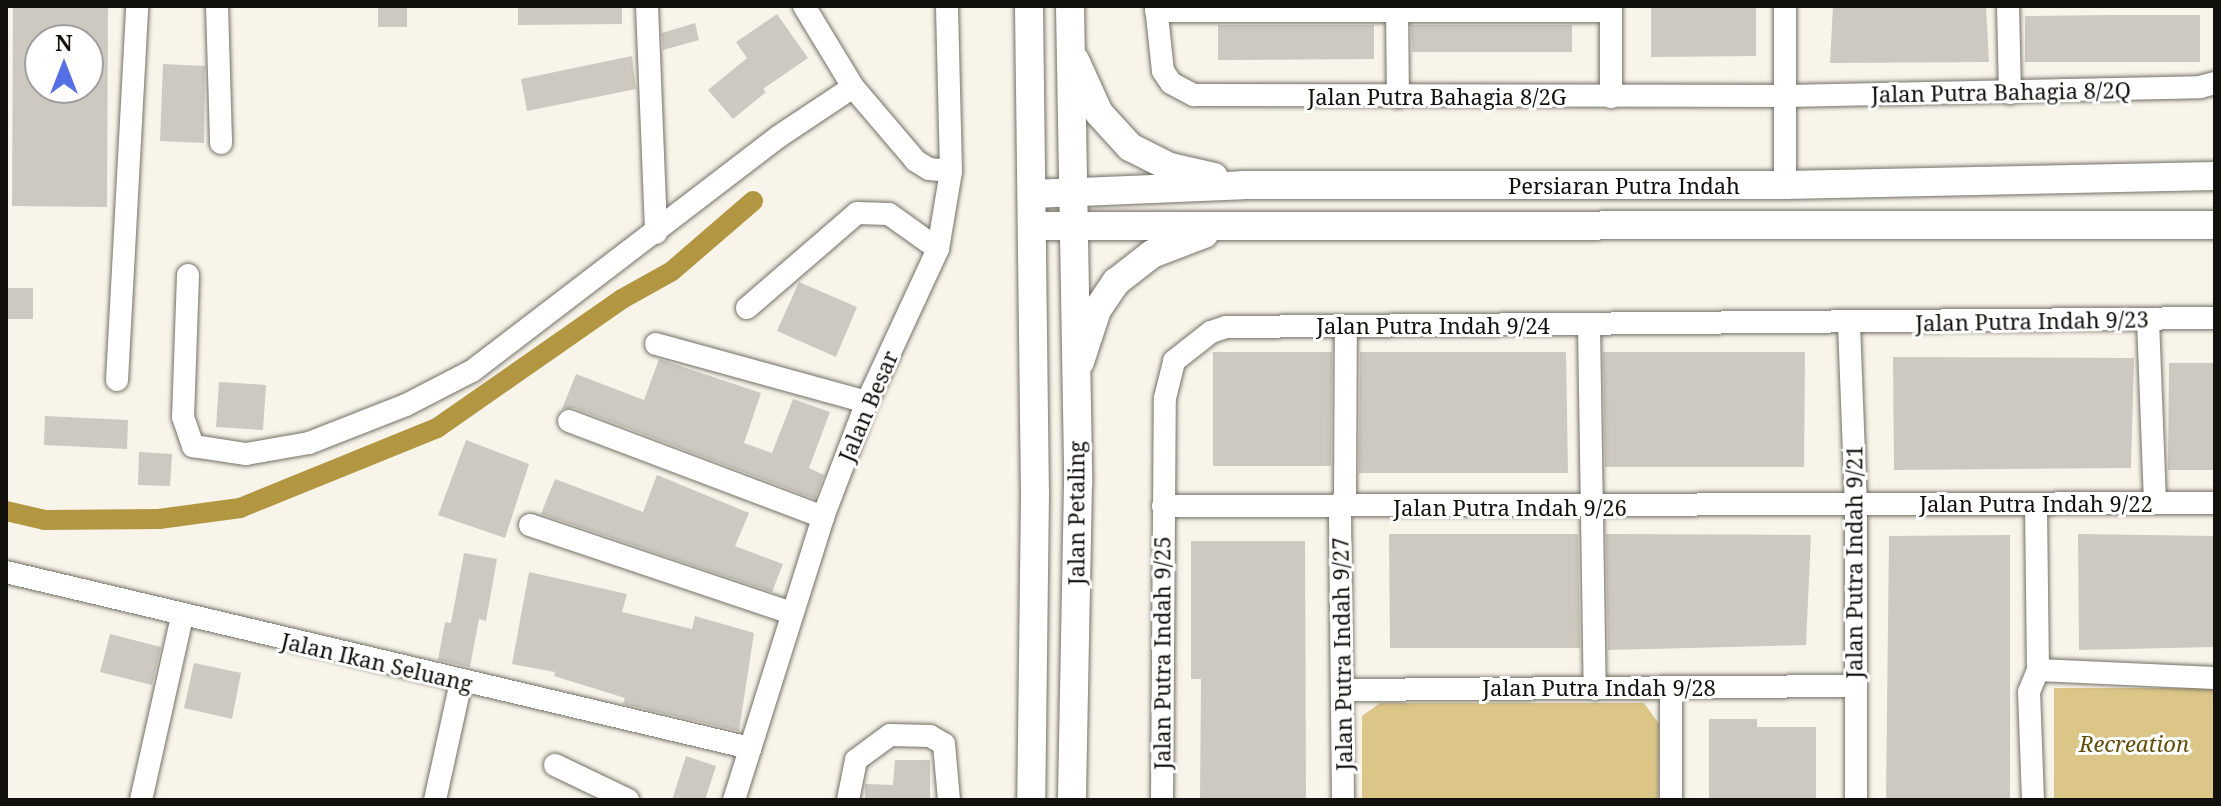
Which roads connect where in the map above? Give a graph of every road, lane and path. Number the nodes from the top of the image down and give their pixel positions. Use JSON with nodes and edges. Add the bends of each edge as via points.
{"nodes":[{"id":1,"x":137,"y":6,"type":"edge"},
{"id":2,"x":217,"y":6,"type":"edge"},
{"id":3,"x":647,"y":6,"type":"edge"},
{"id":4,"x":804,"y":6,"type":"edge"},
{"id":5,"x":947,"y":6,"type":"edge"},
{"id":6,"x":1029,"y":6,"type":"edge"},
{"id":7,"x":1070,"y":6,"type":"edge"},
{"id":8,"x":1785,"y":6,"type":"edge"},
{"id":9,"x":2008,"y":6,"type":"edge"},
{"id":10,"x":1397,"y":8,"type":"edge"},
{"id":11,"x":1611,"y":8,"type":"edge"},
{"id":12,"x":1156,"y":9,"type":"edge"},
{"id":13,"x":1070,"y":49,"type":"junction"},
{"id":14,"x":2215,"y":83,"type":"edge"},
{"id":15,"x":853,"y":87,"type":"junction"},
{"id":16,"x":2010,"y":93,"type":"junction"},
{"id":17,"x":1786,"y":96,"type":"junction"},
{"id":18,"x":1398,"y":97,"type":"junction"},
{"id":19,"x":1611,"y":97,"type":"junction"},
{"id":20,"x":221,"y":143,"type":"dead end"},
{"id":21,"x":951,"y":171,"type":"junction"},
{"id":22,"x":2201,"y":176,"type":"edge"},
{"id":23,"x":1977,"y":181,"type":"junction"},
{"id":24,"x":1243,"y":185,"type":"junction"},
{"id":25,"x":1785,"y":185,"type":"junction"},
{"id":26,"x":1071,"y":193,"type":"junction"},
{"id":27,"x":1032,"y":194,"type":"junction"},
{"id":28,"x":1071,"y":225,"type":"junction"},
{"id":29,"x":2215,"y":225,"type":"edge"},
{"id":30,"x":1033,"y":226,"type":"junction"},
{"id":31,"x":2184,"y":226,"type":"junction"},
{"id":32,"x":1244,"y":227,"type":"junction"},
{"id":33,"x":1964,"y":227,"type":"junction"},
{"id":34,"x":656,"y":233,"type":"junction"},
{"id":35,"x":938,"y":249,"type":"junction"},
{"id":36,"x":188,"y":275,"type":"dead end"},
{"id":37,"x":747,"y":308,"type":"dead end"},
{"id":38,"x":2215,"y":318,"type":"edge"},
{"id":39,"x":2148,"y":320,"type":"junction"},
{"id":40,"x":1849,"y":324,"type":"junction"},
{"id":41,"x":1589,"y":325,"type":"junction"},
{"id":42,"x":1346,"y":327,"type":"junction"},
{"id":43,"x":656,"y":344,"type":"dead end"},
{"id":44,"x":117,"y":380,"type":"dead end"},
{"id":45,"x":1074,"y":380,"type":"junction"},
{"id":46,"x":867,"y":402,"type":"junction"},
{"id":47,"x":569,"y":421,"type":"dead end"},
{"id":48,"x":2155,"y":503,"type":"junction"},
{"id":49,"x":2215,"y":503,"type":"edge"},
{"id":50,"x":2036,"y":504,"type":"junction"},
{"id":51,"x":1163,"y":506,"type":"junction"},
{"id":52,"x":1856,"y":506,"type":"junction"},
{"id":53,"x":1340,"y":508,"type":"junction"},
{"id":54,"x":1593,"y":508,"type":"junction"},
{"id":55,"x":823,"y":517,"type":"junction"},
{"id":56,"x":530,"y":525,"type":"dead end"},
{"id":57,"x":6,"y":572,"type":"edge"},
{"id":58,"x":791,"y":613,"type":"junction"},
{"id":59,"x":182,"y":617,"type":"junction"},
{"id":60,"x":2038,"y":670,"type":"junction"},
{"id":61,"x":2215,"y":678,"type":"edge"},
{"id":62,"x":461,"y":682,"type":"junction"},
{"id":63,"x":1854,"y":686,"type":"junction"},
{"id":64,"x":1671,"y":688,"type":"junction"},
{"id":65,"x":1595,"y":689,"type":"junction"},
{"id":66,"x":1343,"y":690,"type":"junction"},
{"id":67,"x":750,"y":748,"type":"junction"},
{"id":68,"x":555,"y":765,"type":"dead end"},
{"id":69,"x":141,"y":800,"type":"edge"},
{"id":70,"x":435,"y":800,"type":"edge"},
{"id":71,"x":628,"y":800,"type":"edge"},
{"id":72,"x":734,"y":800,"type":"edge"},
{"id":73,"x":848,"y":800,"type":"edge"},
{"id":74,"x":949,"y":800,"type":"edge"},
{"id":75,"x":1031,"y":800,"type":"edge"},
{"id":76,"x":1072,"y":800,"type":"edge"},
{"id":77,"x":1162,"y":800,"type":"edge"},
{"id":78,"x":1343,"y":800,"type":"edge"},
{"id":79,"x":1671,"y":800,"type":"edge"},
{"id":80,"x":1856,"y":800,"type":"edge"},
{"id":81,"x":2033,"y":800,"type":"edge"}],
"edges":[{"from":1,"to":44,"type":"street"},
{"from":2,"to":20,"type":"street"},
{"from":3,"to":34,"type":"street"},
{"from":4,"to":15,"type":"street"},
{"from":5,"to":21,"type":"street","name":"Jalan Besar"},
{"from":6,"to":27,"type":"main road","name":"Jalan Petaling"},
{"from":7,"to":13,"type":"main road","name":"Jalan Petaling"},
{"from":8,"to":17,"type":"street"},
{"from":9,"to":16,"type":"street"},
{"from":10,"to":11,"type":"street"},
{"from":10,"to":12,"type":"street"},
{"from":10,"to":18,"type":"street"},
{"from":11,"to":19,"type":"street"},
{"from":12,"to":18,"type":"street","name":"Jalan Putra Bahagia 8/2G","via":[[1160,63],[1182,91],[1210,96]]},
{"from":13,"to":24,"type":"main road","via":[[1099,113],[1130,147],[1170,167]]},
{"from":13,"to":26,"type":"main road","name":"Jalan Petaling"},
{"from":14,"to":16,"type":"street","name":"Jalan Putra Bahagia 8/2Q"},
{"from":15,"to":21,"type":"street","via":[[916,161],[929,169]]},
{"from":15,"to":34,"type":"street","via":[[778,137]]},
{"from":16,"to":17,"type":"street","name":"Jalan Putra Bahagia 8/2Q"},
{"from":17,"to":19,"type":"street","name":"Jalan Putra Bahagia 8/2G"},
{"from":17,"to":25,"type":"street"},
{"from":18,"to":19,"type":"street","name":"Jalan Putra Bahagia 8/2G"},
{"from":21,"to":35,"type":"street","name":"Jalan Besar"},
{"from":22,"to":23,"type":"main road","name":"Persiaran Putra Indah"},
{"from":22,"to":31,"type":"main road","via":[[2154,188],[2101,189],[2087,204],[2098,216],[2154,218]]},
{"from":23,"to":25,"type":"main road","name":"Persiaran Putra Indah"},
{"from":23,"to":33,"type":"main road","via":[[2047,193],[2054,205],[2040,217]]},
{"from":24,"to":25,"type":"main road","name":"Persiaran Putra Indah"},
{"from":24,"to":26,"type":"main road","name":"Persiaran Putra Indah"},
{"from":26,"to":27,"type":"main road","name":"Persiaran Putra Indah"},
{"from":26,"to":28,"type":"main road","name":"Jalan Petaling"},
{"from":27,"to":30,"type":"main road","name":"Jalan Petaling"},
{"from":28,"to":30,"type":"main road","name":"Persiaran Putra Indah"},
{"from":28,"to":32,"type":"main road","name":"Persiaran Putra Indah"},
{"from":28,"to":45,"type":"main road","name":"Jalan Petaling"},
{"from":29,"to":31,"type":"main road","name":"Persiaran Putra Indah"},
{"from":30,"to":75,"type":"main road","name":"Jalan Petaling"},
{"from":31,"to":33,"type":"main road","name":"Persiaran Putra Indah"},
{"from":32,"to":33,"type":"main road","name":"Persiaran Putra Indah"},
{"from":32,"to":45,"type":"main road","via":[[1171,245],[1126,272],[1097,310]]},
{"from":34,"to":36,"type":"street","via":[[472,371],[406,405],[309,443],[246,454],[208,452],[193,446],[187,435]]},
{"from":35,"to":37,"type":"street","via":[[889,214],[857,213]]},
{"from":35,"to":46,"type":"street","name":"Jalan Besar"},
{"from":38,"to":39,"type":"street","name":"Jalan Putra Indah 9/23"},
{"from":39,"to":40,"type":"street","name":"Jalan Putra Indah 9/23"},
{"from":39,"to":48,"type":"street"},
{"from":40,"to":41,"type":"street","name":"Jalan Putra Indah 9/24"},
{"from":40,"to":52,"type":"street","name":"Jalan Putra Indah 9/21"},
{"from":41,"to":42,"type":"street","name":"Jalan Putra Indah 9/24"},
{"from":41,"to":54,"type":"street"},
{"from":42,"to":51,"type":"street","name":"Jalan Putra Indah 9/24","via":[[1226,327],[1196,341],[1174,361],[1165,398]]},
{"from":42,"to":53,"type":"street","name":"Jalan Putra Indah 9/27","via":[[1345,494]]},
{"from":43,"to":46,"type":"street"},
{"from":45,"to":76,"type":"main road","name":"Jalan Petaling","via":[[1078,483]]},
{"from":46,"to":55,"type":"street","name":"Jalan Besar"},
{"from":47,"to":55,"type":"street"},
{"from":48,"to":49,"type":"street","name":"Jalan Putra Indah 9/22"},
{"from":48,"to":50,"type":"street","name":"Jalan Putra Indah 9/22"},
{"from":50,"to":52,"type":"street","name":"Jalan Putra Indah 9/22"},
{"from":50,"to":60,"type":"street"},
{"from":51,"to":53,"type":"street","name":"Jalan Putra Indah 9/26"},
{"from":51,"to":77,"type":"street","name":"Jalan Putra Indah 9/25"},
{"from":52,"to":54,"type":"street","name":"Jalan Putra Indah 9/26"},
{"from":52,"to":63,"type":"street","name":"Jalan Putra Indah 9/21"},
{"from":53,"to":54,"type":"street","name":"Jalan Putra Indah 9/26"},
{"from":53,"to":66,"type":"street","name":"Jalan Putra Indah 9/27"},
{"from":54,"to":65,"type":"street"},
{"from":55,"to":58,"type":"street","name":"Jalan Besar"},
{"from":56,"to":58,"type":"street"},
{"from":57,"to":59,"type":"street","name":"Jalan Ikan Seluang"},
{"from":58,"to":67,"type":"street","name":"Jalan Besar"},
{"from":59,"to":62,"type":"street","name":"Jalan Ikan Seluang"},
{"from":59,"to":69,"type":"street"},
{"from":60,"to":61,"type":"street"},
{"from":60,"to":81,"type":"street","via":[[2029,692]]},
{"from":62,"to":67,"type":"street","name":"Jalan Ikan Seluang"},
{"from":62,"to":70,"type":"street"},
{"from":63,"to":64,"type":"street","name":"Jalan Putra Indah 9/28"},
{"from":63,"to":80,"type":"street","name":"Jalan Putra Indah 9/21"},
{"from":64,"to":65,"type":"street","name":"Jalan Putra Indah 9/28"},
{"from":64,"to":79,"type":"street"},
{"from":65,"to":66,"type":"street","name":"Jalan Putra Indah 9/28"},
{"from":66,"to":78,"type":"street","name":"Jalan Putra Indah 9/27"},
{"from":67,"to":72,"type":"street","name":"Jalan Besar"},
{"from":68,"to":71,"type":"street"},
{"from":73,"to":74,"type":"street","via":[[856,760],[890,735],[938,737],[944,744]]}]}
